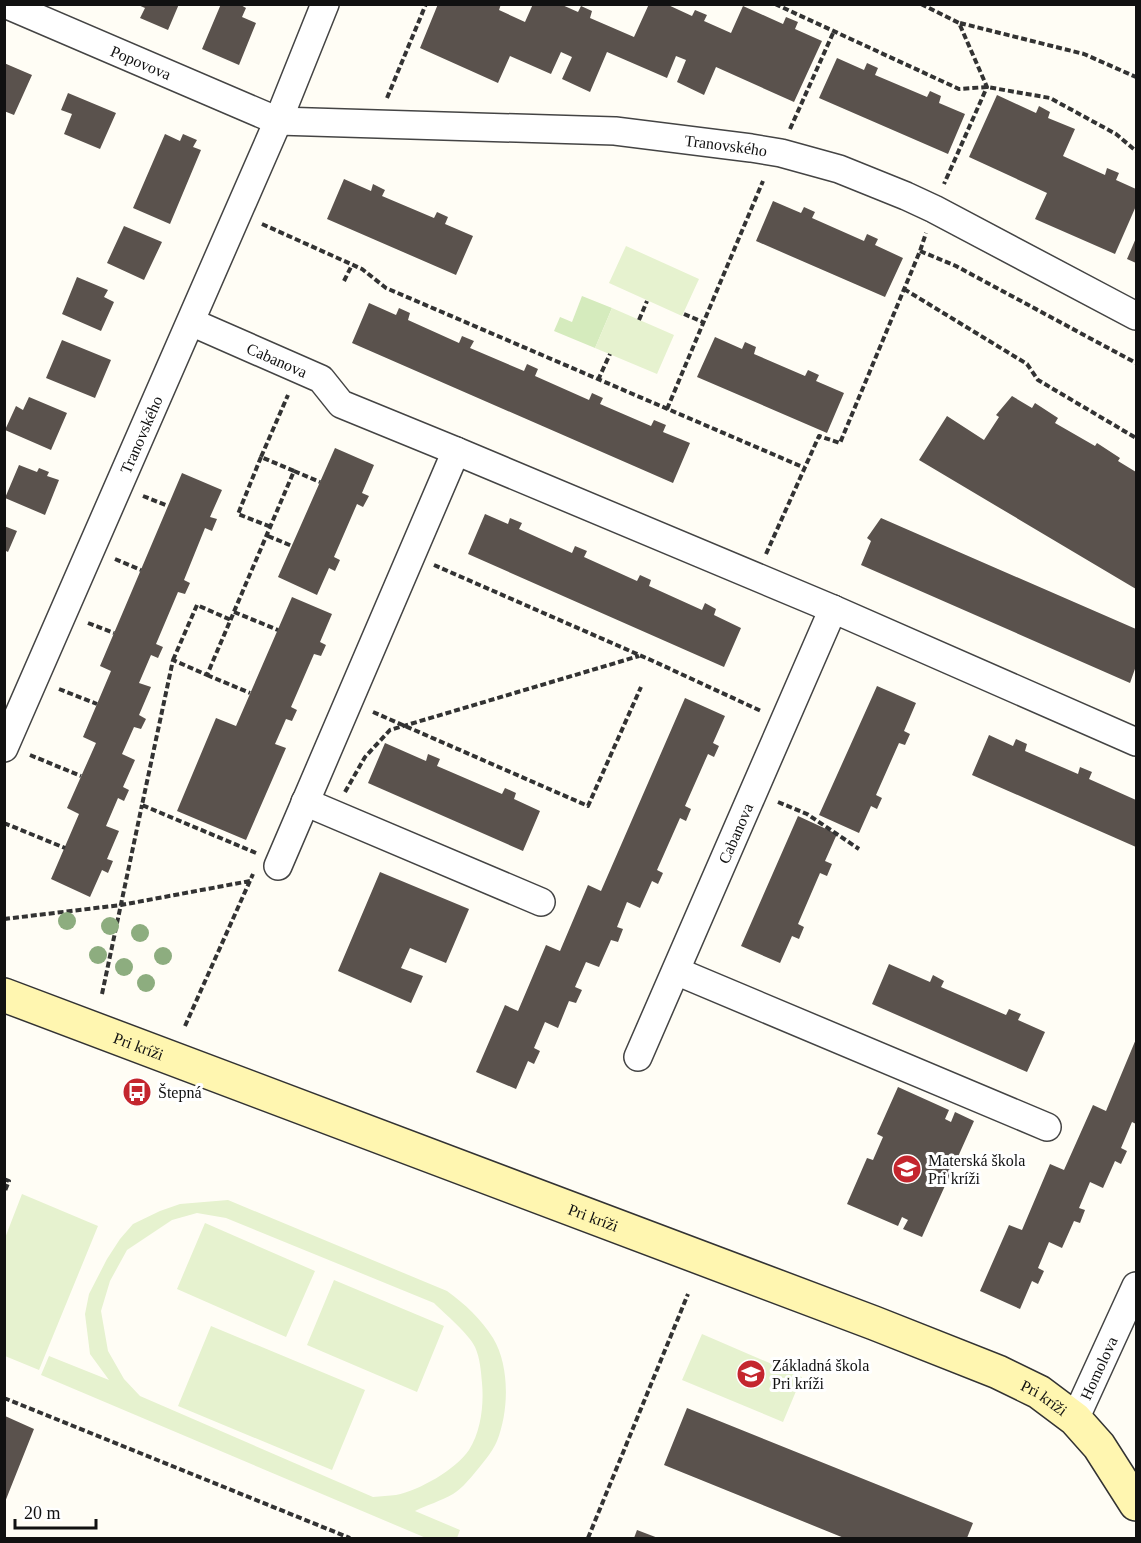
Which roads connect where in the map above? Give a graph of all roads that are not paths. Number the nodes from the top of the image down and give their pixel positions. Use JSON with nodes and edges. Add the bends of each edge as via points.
{"nodes":[{"id":1,"x":5,"y":4,"type":"edge"},
{"id":2,"x":325,"y":4,"type":"edge"},
{"id":3,"x":278,"y":121,"type":"junction"},
{"id":4,"x":1137,"y":316,"type":"edge"},
{"id":5,"x":191,"y":322,"type":"junction"},
{"id":6,"x":456,"y":451,"type":"junction"},
{"id":7,"x":833,"y":609,"type":"junction"},
{"id":8,"x":1137,"y":742,"type":"edge"},
{"id":9,"x":4,"y":748,"type":"edge"},
{"id":10,"x":305,"y":802,"type":"junction"},
{"id":11,"x":264,"y":864,"type":"road end"},
{"id":12,"x":541,"y":902,"type":"dead end"},
{"id":13,"x":676,"y":971,"type":"junction"},
{"id":14,"x":4,"y":995,"type":"edge"},
{"id":15,"x":638,"y":1057,"type":"dead end"},
{"id":16,"x":1047,"y":1127,"type":"dead end"},
{"id":17,"x":1137,"y":1286,"type":"edge"},
{"id":18,"x":1075,"y":1419,"type":"junction"},
{"id":19,"x":1137,"y":1504,"type":"edge"}],
"edges":[{"from":1,"to":3,"type":"street","name":"Popovova"},
{"from":2,"to":3,"type":"street","name":"Tranovského"},
{"from":3,"to":4,"type":"street","name":"Tranovského","via":[[615,131],[781,153],[839,169],[906,196]]},
{"from":3,"to":5,"type":"street","name":"Tranovského"},
{"from":5,"to":6,"type":"street","name":"Cabanova","via":[[321,379],[341,404]]},
{"from":5,"to":9,"type":"street","name":"Tranovského"},
{"from":6,"to":7,"type":"street","name":"Cabanova"},
{"from":6,"to":10,"type":"street"},
{"from":7,"to":8,"type":"street","name":"Cabanova"},
{"from":7,"to":13,"type":"street","name":"Cabanova"},
{"from":10,"to":11,"type":"street"},
{"from":10,"to":12,"type":"street"},
{"from":13,"to":15,"type":"street","name":"Cabanova"},
{"from":13,"to":16,"type":"street"},
{"from":14,"to":18,"type":"street","name":"Pri kríži","via":[[874,1323],[1008,1377],[1039,1392]]},
{"from":17,"to":18,"type":"street","name":"Homolova"},
{"from":18,"to":19,"type":"street","name":"Pri kríži","via":[[1099,1446]]}]}
